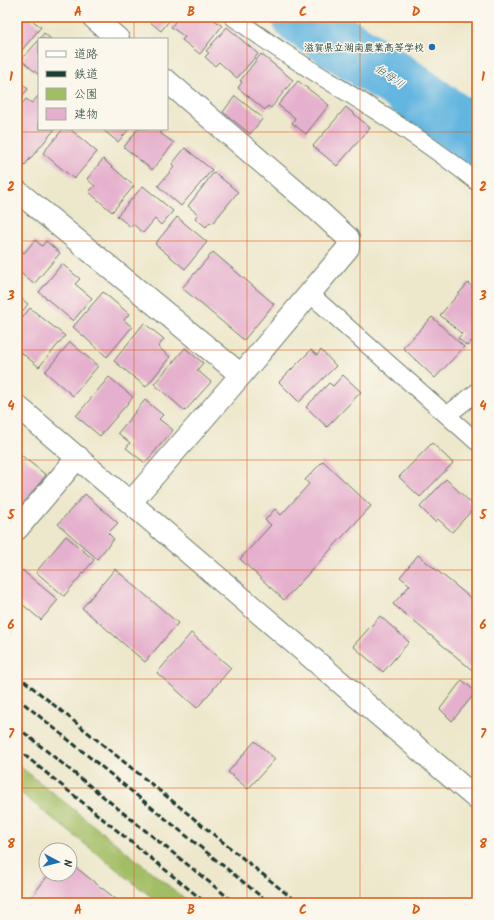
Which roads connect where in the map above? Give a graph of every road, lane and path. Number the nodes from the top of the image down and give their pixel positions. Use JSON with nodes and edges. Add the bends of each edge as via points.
{"nodes":[{"id":1,"x":93,"y":17,"type":"edge"},
{"id":2,"x":233,"y":17,"type":"edge"},
{"id":3,"x":117,"y":38,"type":"edge"},
{"id":4,"x":168,"y":82,"type":"edge"},
{"id":5,"x":477,"y":182,"type":"edge"},
{"id":6,"x":17,"y":191,"type":"edge"},
{"id":7,"x":310,"y":294,"type":"junction"},
{"id":8,"x":241,"y":375,"type":"junction"},
{"id":9,"x":477,"y":392,"type":"edge"},
{"id":10,"x":17,"y":406,"type":"edge"},
{"id":11,"x":447,"y":415,"type":"junction"},
{"id":12,"x":477,"y":442,"type":"edge"},
{"id":13,"x":78,"y":457,"type":"junction"},
{"id":14,"x":131,"y":502,"type":"junction"},
{"id":15,"x":17,"y":530,"type":"edge"},
{"id":16,"x":477,"y":799,"type":"edge"}],
"edges":[{"from":1,"to":3,"type":"street"},
{"from":2,"to":5,"type":"lane","via":[[281,51],[387,118]]},
{"from":4,"to":7,"type":"street","via":[[348,238],[348,248]]},
{"from":6,"to":8,"type":"street"},
{"from":7,"to":8,"type":"street"},
{"from":7,"to":11,"type":"lane"},
{"from":8,"to":14,"type":"street"},
{"from":9,"to":11,"type":"lane"},
{"from":10,"to":13,"type":"street"},
{"from":11,"to":12,"type":"lane"},
{"from":13,"to":14,"type":"street"},
{"from":13,"to":15,"type":"street"},
{"from":14,"to":16,"type":"street"}]}
